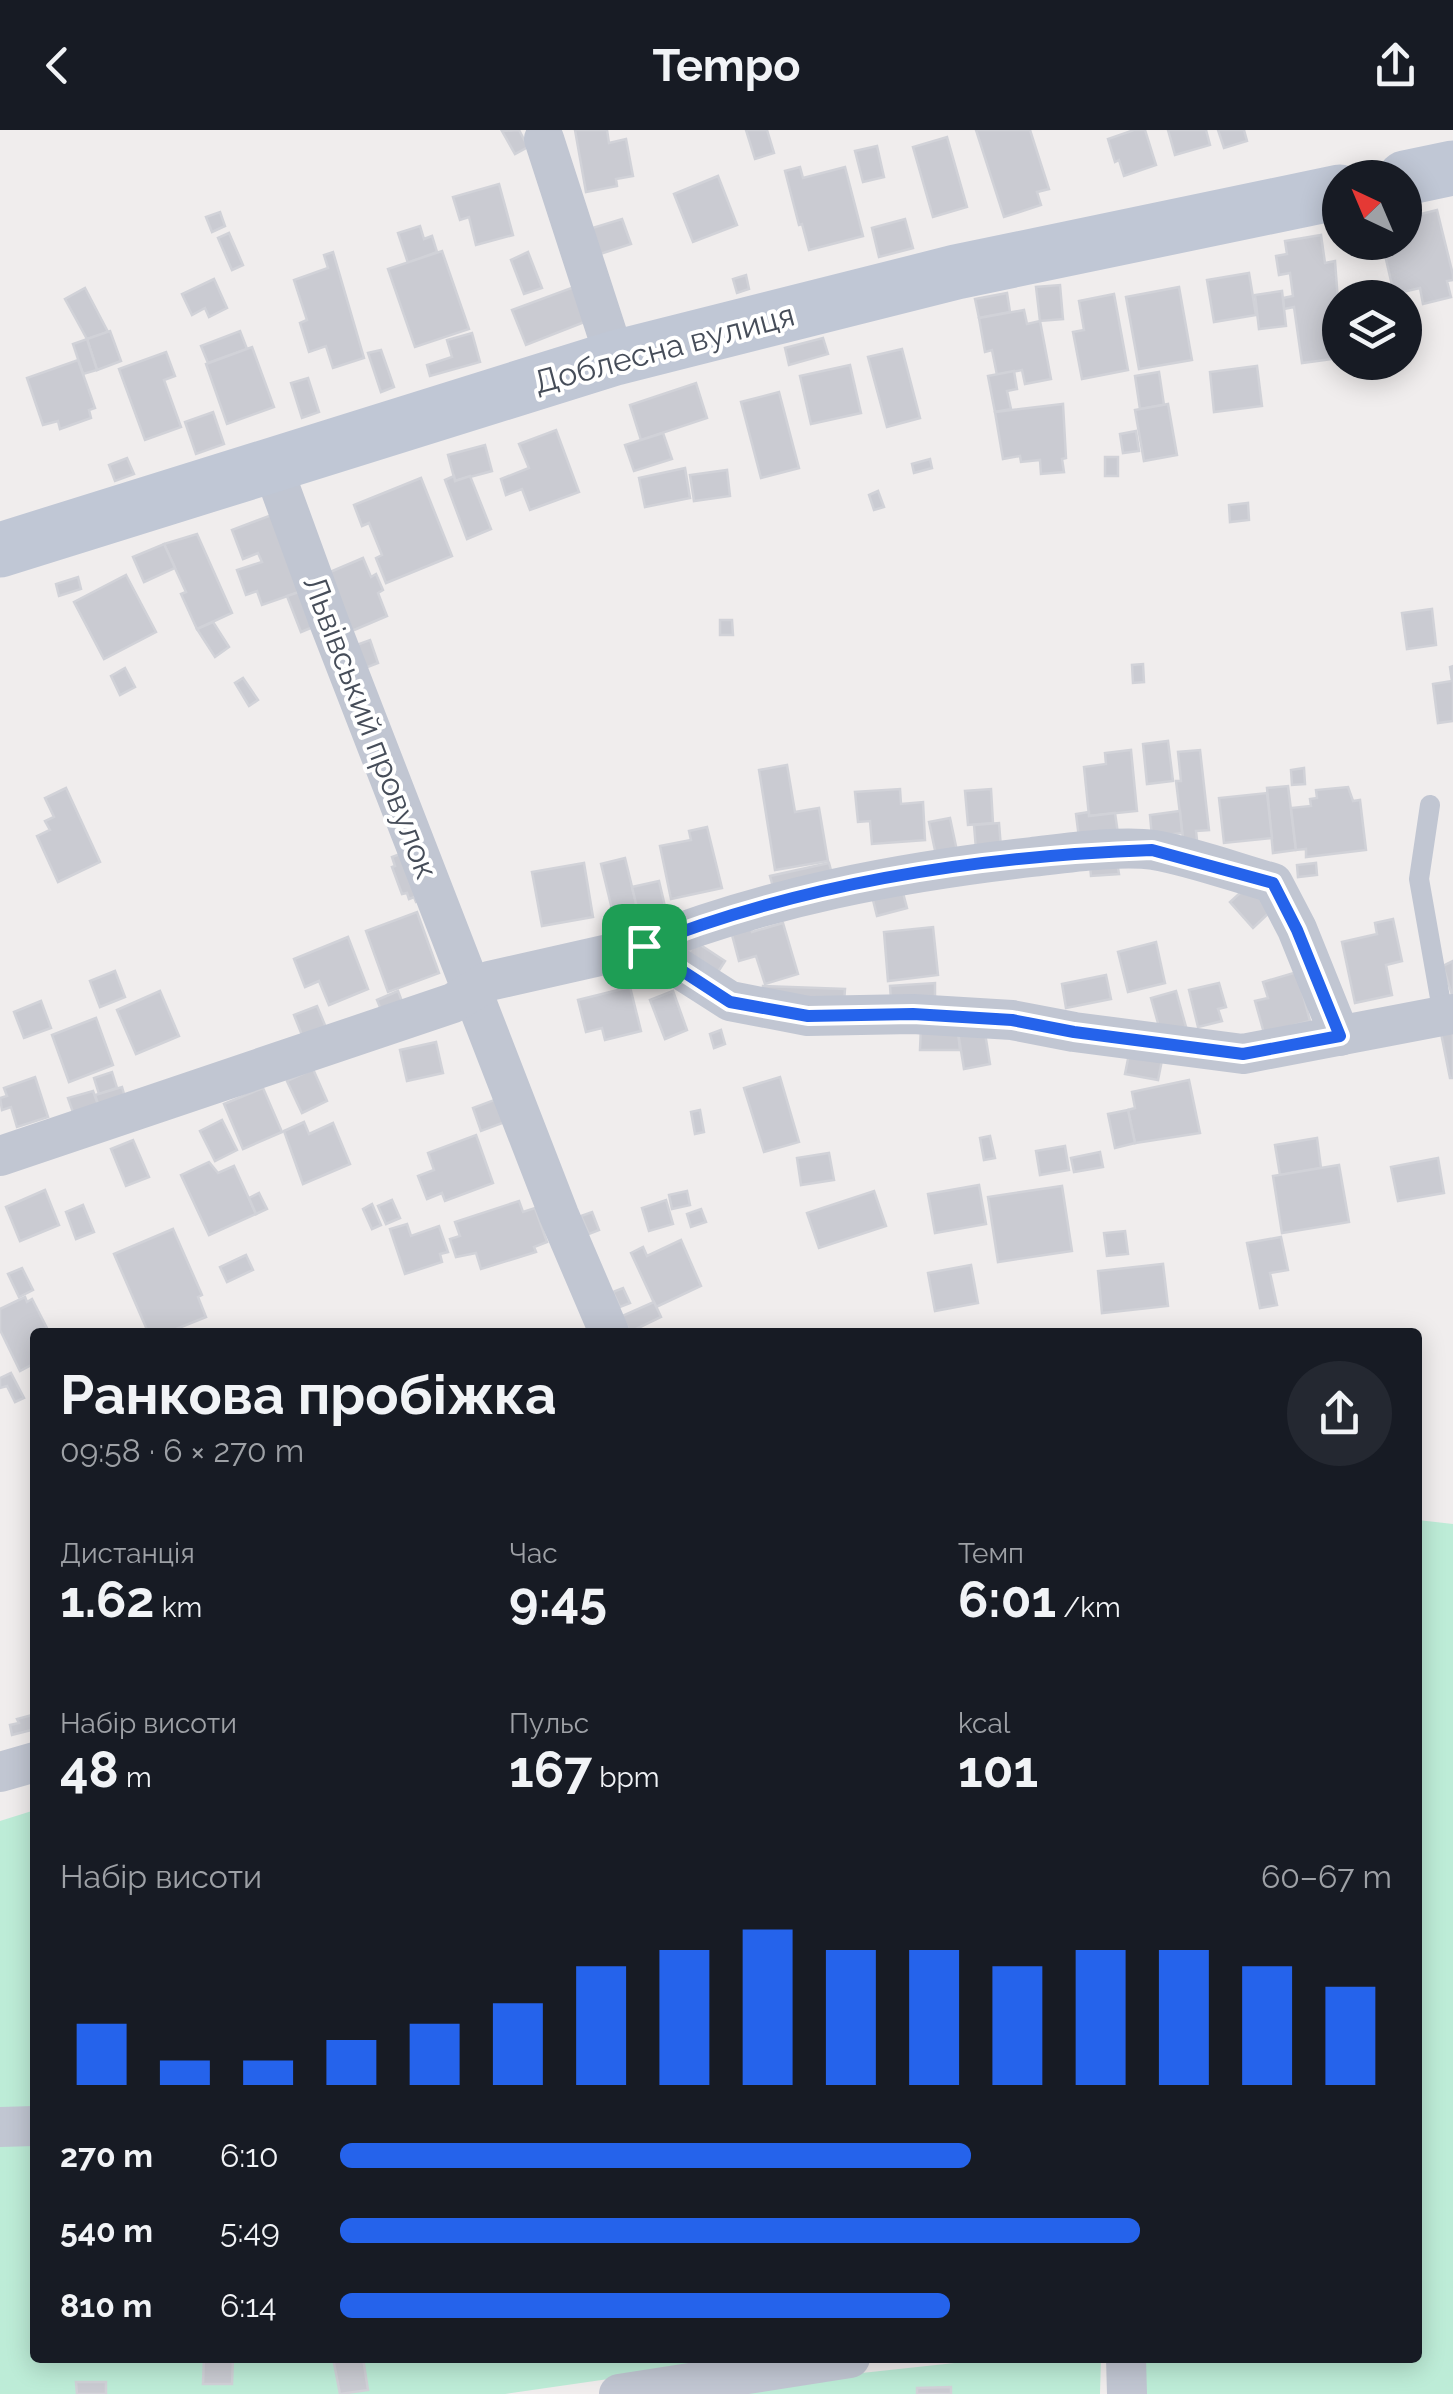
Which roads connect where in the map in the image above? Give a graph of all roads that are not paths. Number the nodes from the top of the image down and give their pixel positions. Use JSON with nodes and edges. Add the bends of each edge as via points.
{"nodes":[{"id":1,"x":544,"y":140,"type":"dead end"},
{"id":2,"x":1453,"y":168,"type":"edge"},
{"id":3,"x":1422,"y":174,"type":"edge"},
{"id":4,"x":1322,"y":196,"type":"edge"},
{"id":5,"x":614,"y":358,"type":"junction"},
{"id":6,"x":272,"y":463,"type":"junction"},
{"id":7,"x":0,"y":550,"type":"edge"},
{"id":8,"x":1430,"y":805,"type":"dead end"},
{"id":9,"x":644,"y":946,"type":"junction"},
{"id":10,"x":474,"y":991,"type":"junction"},
{"id":11,"x":1448,"y":1015,"type":"edge"},
{"id":12,"x":1340,"y":1036,"type":"junction"},
{"id":13,"x":0,"y":1156,"type":"edge"},
{"id":14,"x":607,"y":1328,"type":"edge"},
{"id":15,"x":30,"y":1763,"type":"edge"},
{"id":16,"x":0,"y":1772,"type":"edge"},
{"id":17,"x":30,"y":2126,"type":"edge"},
{"id":18,"x":0,"y":2127,"type":"edge"},
{"id":19,"x":818,"y":2363,"type":"edge"},
{"id":20,"x":1126,"y":2363,"type":"edge"},
{"id":21,"x":619,"y":2394,"type":"edge"},
{"id":22,"x":1127,"y":2394,"type":"edge"}],
"edges":[{"from":1,"to":5,"type":"street"},
{"from":2,"to":3,"type":"street"},
{"from":4,"to":5,"type":"street","name":"Доблесна вулиця","via":[[956,272]]},
{"from":5,"to":6,"type":"street","name":"Доблесна вулиця"},
{"from":6,"to":7,"type":"street","name":"Доблесна вулиця"},
{"from":6,"to":10,"type":"street","name":"Львівський провулок"},
{"from":8,"to":11,"type":"lane","via":[[1419,878]]},
{"from":9,"to":10,"type":"street","via":[[489,981]]},
{"from":9,"to":12,"type":"street","via":[[730,1002],[808,1016],[1012,1020],[1243,1054]]},
{"from":9,"to":12,"type":"street","via":[[710,920],[836,887],[980,863],[1152,850],[1273,883]]},
{"from":10,"to":13,"type":"street"},
{"from":10,"to":14,"type":"street","name":"Львівський провулок"},
{"from":11,"to":12,"type":"street"},
{"from":15,"to":16,"type":"street"},
{"from":17,"to":18,"type":"street"},
{"from":19,"to":21,"type":"street"},
{"from":20,"to":22,"type":"street"}]}
